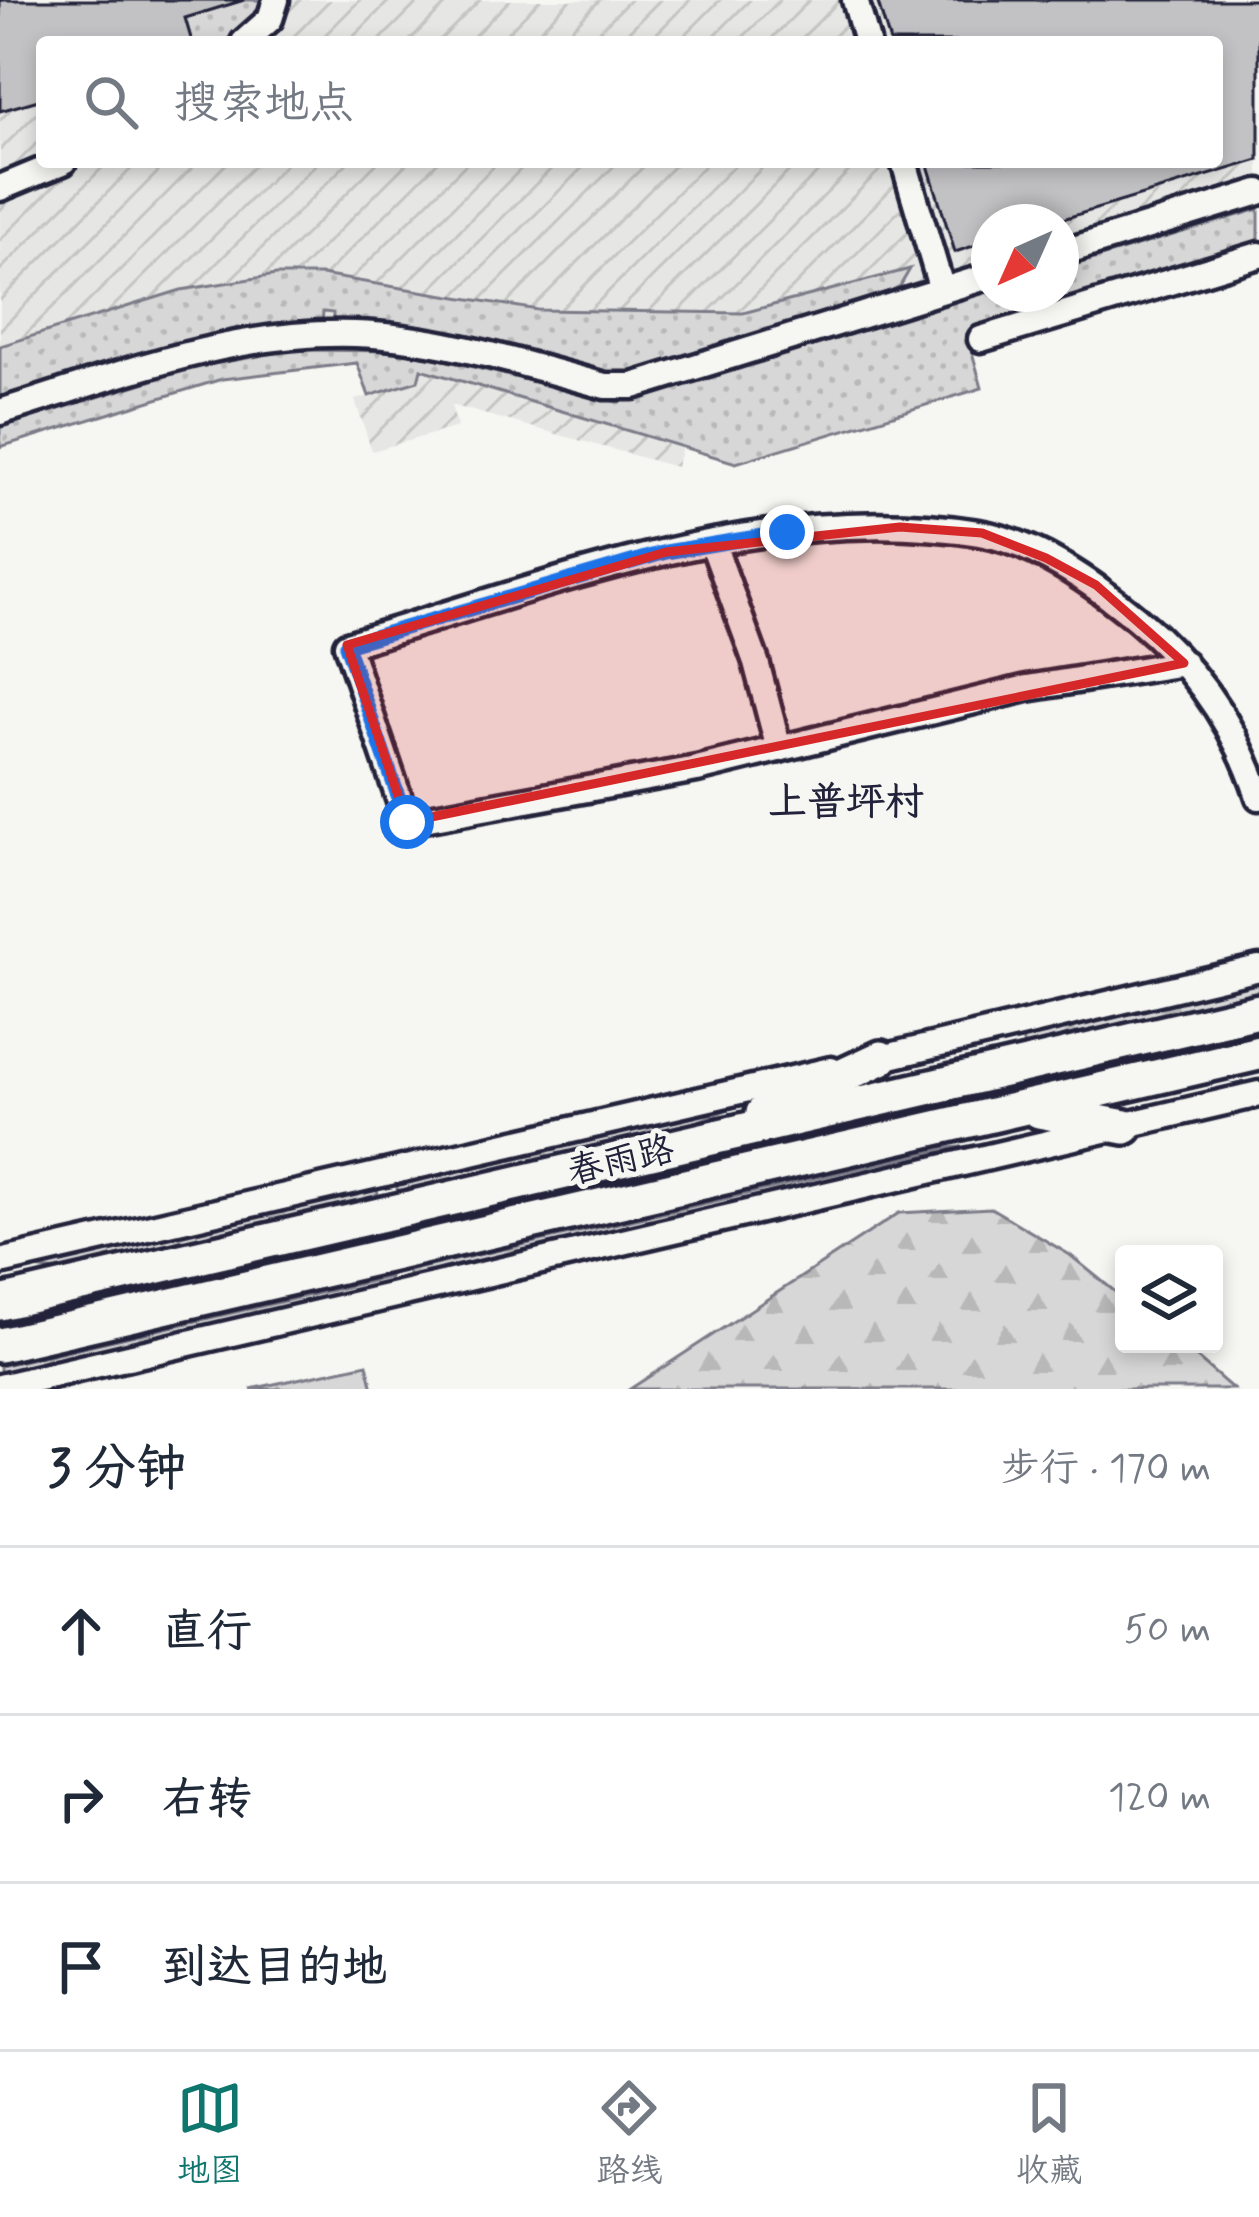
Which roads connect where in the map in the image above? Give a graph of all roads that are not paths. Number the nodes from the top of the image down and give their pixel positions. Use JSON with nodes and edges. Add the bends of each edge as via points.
{"nodes":[{"id":1,"x":276,"y":0,"type":"edge"},
{"id":2,"x":855,"y":0,"type":"edge"},
{"id":3,"x":251,"y":36,"type":"edge"},
{"id":4,"x":865,"y":36,"type":"edge"},
{"id":5,"x":48,"y":168,"type":"edge"},
{"id":6,"x":906,"y":168,"type":"edge"},
{"id":7,"x":0,"y":188,"type":"edge"},
{"id":8,"x":1259,"y":192,"type":"edge"},
{"id":9,"x":1079,"y":247,"type":"edge"},
{"id":10,"x":1259,"y":255,"type":"edge"},
{"id":11,"x":971,"y":281,"type":"edge"},
{"id":12,"x":942,"y":290,"type":"junction"},
{"id":13,"x":981,"y":339,"type":"dead end"},
{"id":14,"x":0,"y":412,"type":"edge"},
{"id":15,"x":713,"y":544,"type":"junction"},
{"id":16,"x":1184,"y":663,"type":"junction"},
{"id":17,"x":779,"y":749,"type":"junction"},
{"id":18,"x":1259,"y":797,"type":"edge"},
{"id":19,"x":1259,"y":968,"type":"edge"},
{"id":20,"x":1259,"y":1011,"type":"edge"},
{"id":21,"x":1259,"y":1052,"type":"edge"},
{"id":22,"x":881,"y":1058,"type":"junction"},
{"id":23,"x":1259,"y":1094,"type":"edge"},
{"id":24,"x":1026,"y":1108,"type":"junction"},
{"id":25,"x":1125,"y":1127,"type":"junction"},
{"id":26,"x":698,"y":1143,"type":"junction"},
{"id":27,"x":0,"y":1262,"type":"edge"},
{"id":28,"x":0,"y":1282,"type":"edge"},
{"id":29,"x":68,"y":1289,"type":"junction"},
{"id":30,"x":0,"y":1303,"type":"edge"},
{"id":31,"x":0,"y":1346,"type":"edge"},
{"id":32,"x":0,"y":1387,"type":"edge"}],
"edges":[{"from":1,"to":3,"type":"street"},
{"from":2,"to":4,"type":"street"},
{"from":5,"to":7,"type":"street"},
{"from":6,"to":12,"type":"street"},
{"from":8,"to":9,"type":"street"},
{"from":10,"to":13,"type":"street"},
{"from":11,"to":12,"type":"street"},
{"from":12,"to":14,"type":"street","via":[[633,386],[431,342],[319,334],[217,347]]},
{"from":15,"to":16,"type":"street","via":[[877,528],[982,533],[1096,585]]},
{"from":15,"to":17,"type":"street"},
{"from":15,"to":17,"type":"street","via":[[346,645],[407,822]]},
{"from":16,"to":17,"type":"street","via":[[1027,688]]},
{"from":16,"to":18,"type":"street","via":[[1208,690]]},
{"from":19,"to":22,"type":"street"},
{"from":20,"to":26,"type":"main road","name":"春雨路"},
{"from":21,"to":24,"type":"main road","name":"春雨路"},
{"from":22,"to":26,"type":"main road"},
{"from":22,"to":27,"type":"street"},
{"from":23,"to":25,"type":"street"},
{"from":24,"to":25,"type":"main road"},
{"from":24,"to":31,"type":"main road","name":"春雨路"},
{"from":25,"to":32,"type":"street"},
{"from":26,"to":29,"type":"main road","name":"春雨路"},
{"from":28,"to":29,"type":"main road"},
{"from":29,"to":30,"type":"main road","name":"春雨路"}]}
